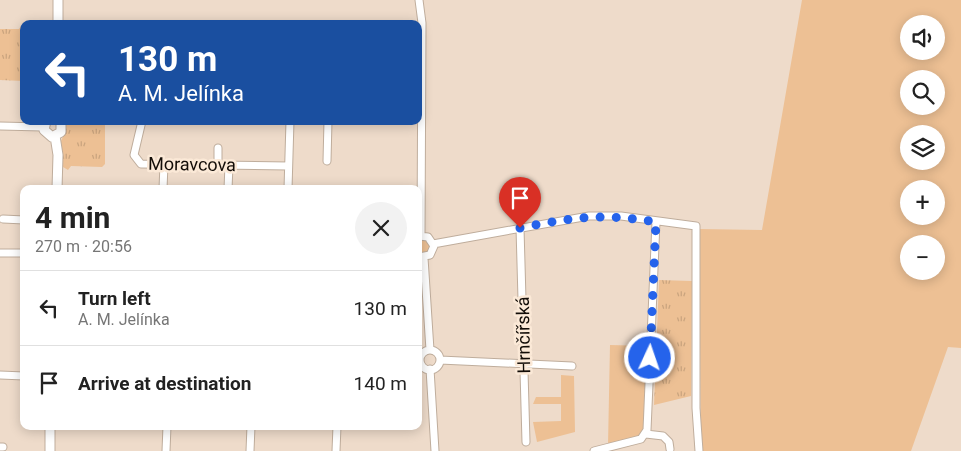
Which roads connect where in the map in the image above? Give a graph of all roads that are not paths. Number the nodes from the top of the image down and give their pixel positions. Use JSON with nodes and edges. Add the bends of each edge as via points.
{"nodes":[{"id":1,"x":58,"y":0,"type":"edge"},
{"id":2,"x":419,"y":0,"type":"edge"},
{"id":3,"x":58,"y":20,"type":"edge"},
{"id":4,"x":422,"y":20,"type":"edge"},
{"id":5,"x":22,"y":125,"type":"edge"},
{"id":6,"x":44,"y":125,"type":"edge"},
{"id":7,"x":61,"y":125,"type":"edge"},
{"id":8,"x":141,"y":125,"type":"edge"},
{"id":9,"x":290,"y":125,"type":"edge"},
{"id":10,"x":328,"y":125,"type":"edge"},
{"id":11,"x":421,"y":125,"type":"edge"},
{"id":12,"x":0,"y":126,"type":"edge"},
{"id":13,"x":55,"y":136,"type":"junction"},
{"id":14,"x":218,"y":148,"type":"dead end"},
{"id":15,"x":327,"y":161,"type":"dead end"},
{"id":16,"x":164,"y":164,"type":"junction"},
{"id":17,"x":218,"y":165,"type":"junction"},
{"id":18,"x":229,"y":165,"type":"junction"},
{"id":19,"x":288,"y":166,"type":"junction"},
{"id":20,"x":58,"y":185,"type":"edge"},
{"id":21,"x":163,"y":185,"type":"edge"},
{"id":22,"x":228,"y":185,"type":"edge"},
{"id":23,"x":288,"y":185,"type":"edge"},
{"id":24,"x":420,"y":185,"type":"edge"},
{"id":25,"x":3,"y":219,"type":"dead end"},
{"id":26,"x":20,"y":220,"type":"edge"},
{"id":27,"x":656,"y":222,"type":"junction"},
{"id":28,"x":520,"y":228,"type":"junction"},
{"id":29,"x":422,"y":236,"type":"edge"},
{"id":30,"x":433,"y":244,"type":"junction"},
{"id":31,"x":0,"y":253,"type":"edge"},
{"id":32,"x":20,"y":253,"type":"edge"},
{"id":33,"x":422,"y":258,"type":"edge"},
{"id":34,"x":422,"y":268,"type":"edge"},
{"id":35,"x":430,"y":350,"type":"junction"},
{"id":36,"x":422,"y":355,"type":"edge"},
{"id":37,"x":440,"y":360,"type":"junction"},
{"id":38,"x":524,"y":364,"type":"junction"},
{"id":39,"x":422,"y":365,"type":"edge"},
{"id":40,"x":572,"y":366,"type":"dead end"},
{"id":41,"x":430,"y":369,"type":"junction"},
{"id":42,"x":0,"y":375,"type":"edge"},
{"id":43,"x":20,"y":376,"type":"edge"},
{"id":44,"x":50,"y":430,"type":"edge"},
{"id":45,"x":167,"y":430,"type":"edge"},
{"id":46,"x":250,"y":430,"type":"edge"},
{"id":47,"x":337,"y":430,"type":"edge"},
{"id":48,"x":646,"y":434,"type":"junction"},
{"id":49,"x":526,"y":442,"type":"dead end"},
{"id":50,"x":670,"y":449,"type":"dead end"},
{"id":51,"x":50,"y":451,"type":"edge"},
{"id":52,"x":166,"y":451,"type":"edge"},
{"id":53,"x":250,"y":451,"type":"edge"},
{"id":54,"x":336,"y":451,"type":"edge"},
{"id":55,"x":435,"y":451,"type":"edge"},
{"id":56,"x":594,"y":451,"type":"edge"},
{"id":57,"x":699,"y":451,"type":"edge"}],
"edges":[{"from":1,"to":3,"type":"street"},
{"from":2,"to":4,"type":"street"},
{"from":5,"to":12,"type":"street"},
{"from":6,"to":13,"type":"street","via":[[47,134]]},
{"from":7,"to":13,"type":"street","via":[[62,130]]},
{"from":8,"to":16,"type":"street","name":"Moravcova","via":[[136,159],[142,164]]},
{"from":9,"to":19,"type":"street"},
{"from":10,"to":15,"type":"street"},
{"from":11,"to":24,"type":"street"},
{"from":13,"to":20,"type":"street"},
{"from":14,"to":17,"type":"street"},
{"from":16,"to":17,"type":"street","name":"Moravcova"},
{"from":16,"to":21,"type":"street"},
{"from":17,"to":18,"type":"street","name":"Moravcova"},
{"from":18,"to":19,"type":"street","name":"Moravcova"},
{"from":18,"to":22,"type":"street"},
{"from":19,"to":23,"type":"street"},
{"from":25,"to":26,"type":"street"},
{"from":27,"to":28,"type":"street","via":[[621,216],[589,216]]},
{"from":27,"to":48,"type":"street"},
{"from":27,"to":57,"type":"street","via":[[696,226]]},
{"from":28,"to":30,"type":"street"},
{"from":28,"to":38,"type":"street","name":"Hrnčířská"},
{"from":29,"to":30,"type":"street","via":[[429,238]]},
{"from":30,"to":33,"type":"street","via":[[431,254]]},
{"from":31,"to":32,"type":"street"},
{"from":34,"to":35,"type":"street"},
{"from":35,"to":36,"type":"street"},
{"from":35,"to":37,"type":"street","via":[[437,353]]},
{"from":37,"to":38,"type":"street"},
{"from":37,"to":41,"type":"street"},
{"from":38,"to":40,"type":"street"},
{"from":38,"to":49,"type":"street","name":"Hrnčířská"},
{"from":39,"to":41,"type":"street"},
{"from":41,"to":55,"type":"street"},
{"from":42,"to":43,"type":"street"},
{"from":44,"to":51,"type":"street"},
{"from":45,"to":52,"type":"street"},
{"from":46,"to":53,"type":"street"},
{"from":47,"to":54,"type":"street"},
{"from":48,"to":50,"type":"street","via":[[663,436]]},
{"from":48,"to":56,"type":"street","via":[[642,439]]}]}
